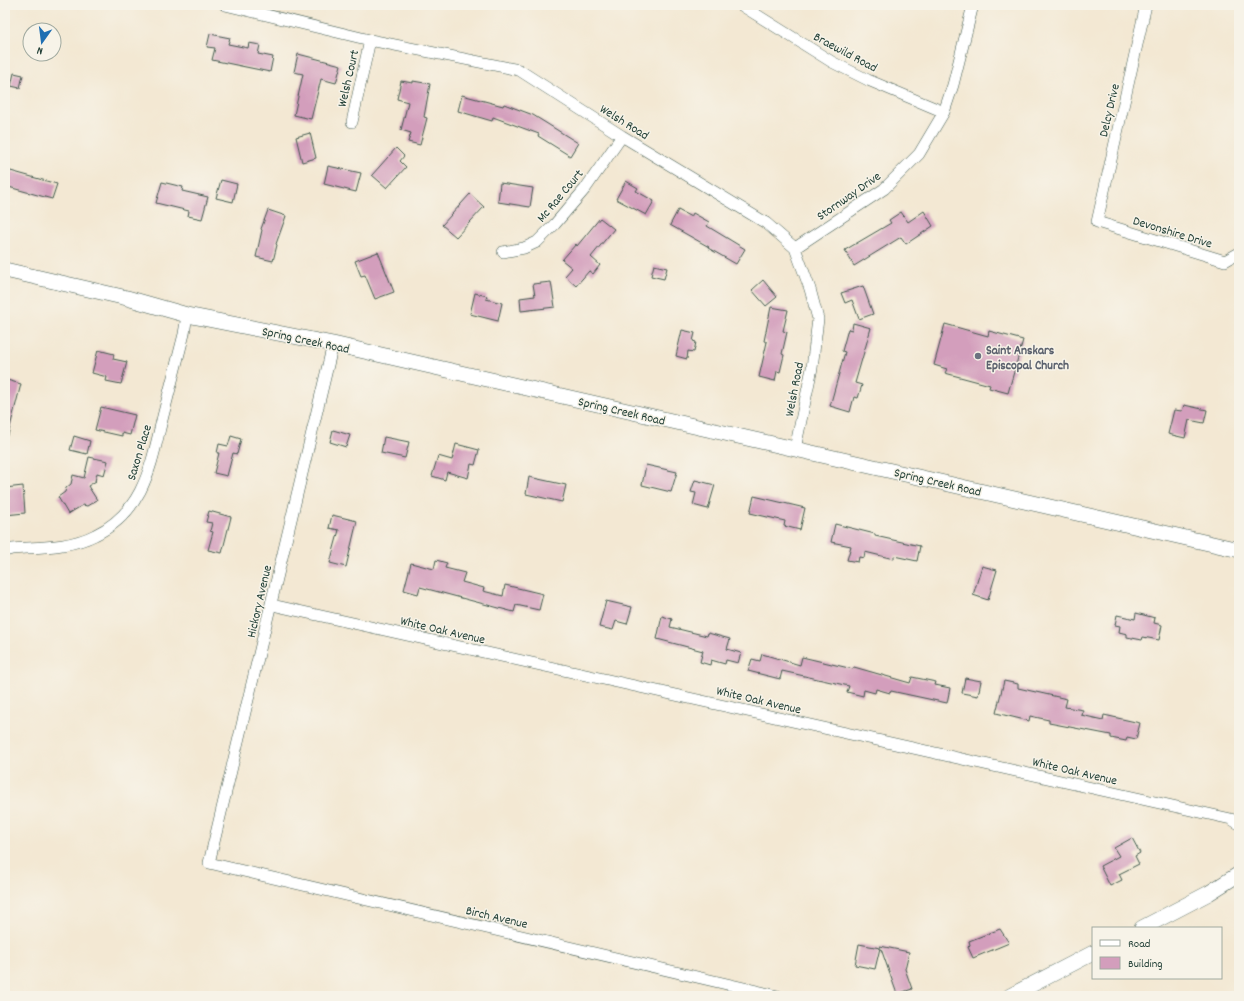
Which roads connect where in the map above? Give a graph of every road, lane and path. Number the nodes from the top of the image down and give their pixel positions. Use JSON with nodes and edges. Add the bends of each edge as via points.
{"nodes":[{"id":1,"x":225,"y":5,"type":"edge"},
{"id":2,"x":741,"y":5,"type":"edge"},
{"id":3,"x":973,"y":5,"type":"edge"},
{"id":4,"x":1146,"y":5,"type":"edge"},
{"id":5,"x":243,"y":7,"type":"edge"},
{"id":6,"x":370,"y":40,"type":"junction"},
{"id":7,"x":944,"y":112,"type":"junction"},
{"id":8,"x":352,"y":122,"type":"dead end"},
{"id":9,"x":622,"y":136,"type":"junction"},
{"id":10,"x":1098,"y":222,"type":"joint"},
{"id":11,"x":795,"y":248,"type":"junction"},
{"id":12,"x":503,"y":252,"type":"dead end"},
{"id":13,"x":1239,"y":253,"type":"edge"},
{"id":14,"x":5,"y":270,"type":"edge"},
{"id":15,"x":187,"y":315,"type":"junction"},
{"id":16,"x":333,"y":344,"type":"junction"},
{"id":17,"x":795,"y":449,"type":"junction"},
{"id":18,"x":1239,"y":550,"type":"edge"},
{"id":19,"x":5,"y":551,"type":"edge"},
{"id":20,"x":272,"y":605,"type":"junction"},
{"id":21,"x":1239,"y":824,"type":"edge"},
{"id":22,"x":209,"y":863,"type":"joint"},
{"id":23,"x":1239,"y":874,"type":"edge"},
{"id":24,"x":1144,"y":927,"type":"edge"},
{"id":25,"x":1092,"y":954,"type":"edge"},
{"id":26,"x":778,"y":996,"type":"edge"},
{"id":27,"x":1010,"y":996,"type":"edge"}],
"edges":[{"from":1,"to":5,"type":"street","name":"Welsh Road"},
{"from":2,"to":7,"type":"street","name":"Braewild Road","via":[[832,62]]},
{"from":3,"to":7,"type":"street","name":"Stornway Drive"},
{"from":4,"to":10,"type":"street","name":"Delcy Drive"},
{"from":5,"to":6,"type":"street","name":"Welsh Road"},
{"from":6,"to":8,"type":"street","name":"Welsh Court"},
{"from":6,"to":9,"type":"street","name":"Welsh Road","via":[[519,70]]},
{"from":7,"to":11,"type":"street","name":"Stornway Drive","via":[[919,154],[884,189]]},
{"from":9,"to":11,"type":"street","name":"Welsh Road","via":[[766,223]]},
{"from":9,"to":12,"type":"street","name":"Mc Rae Court","via":[[585,189],[556,224],[537,242],[524,248]]},
{"from":10,"to":13,"type":"street","name":"Devonshire Drive","via":[[1225,261]]},
{"from":11,"to":17,"type":"street","name":"Welsh Road","via":[[818,319],[812,368]]},
{"from":14,"to":15,"type":"main road","name":"Spring Creek Road","via":[[111,294]]},
{"from":15,"to":16,"type":"main road","name":"Spring Creek Road"},
{"from":15,"to":19,"type":"street","name":"Saxon Place","via":[[148,476],[132,506],[120,519],[94,536],[58,546]]},
{"from":16,"to":17,"type":"main road","name":"Spring Creek Road"},
{"from":16,"to":20,"type":"street","name":"Hickory Avenue"},
{"from":17,"to":18,"type":"main road","name":"Spring Creek Road"},
{"from":20,"to":21,"type":"street","name":"White Oak Avenue","via":[[1231,819]]},
{"from":20,"to":22,"type":"street","name":"Hickory Avenue"},
{"from":22,"to":26,"type":"street","name":"Birch Avenue"},
{"from":23,"to":24,"type":"main road","via":[[1213,891]]},
{"from":25,"to":27,"type":"main road"}]}
